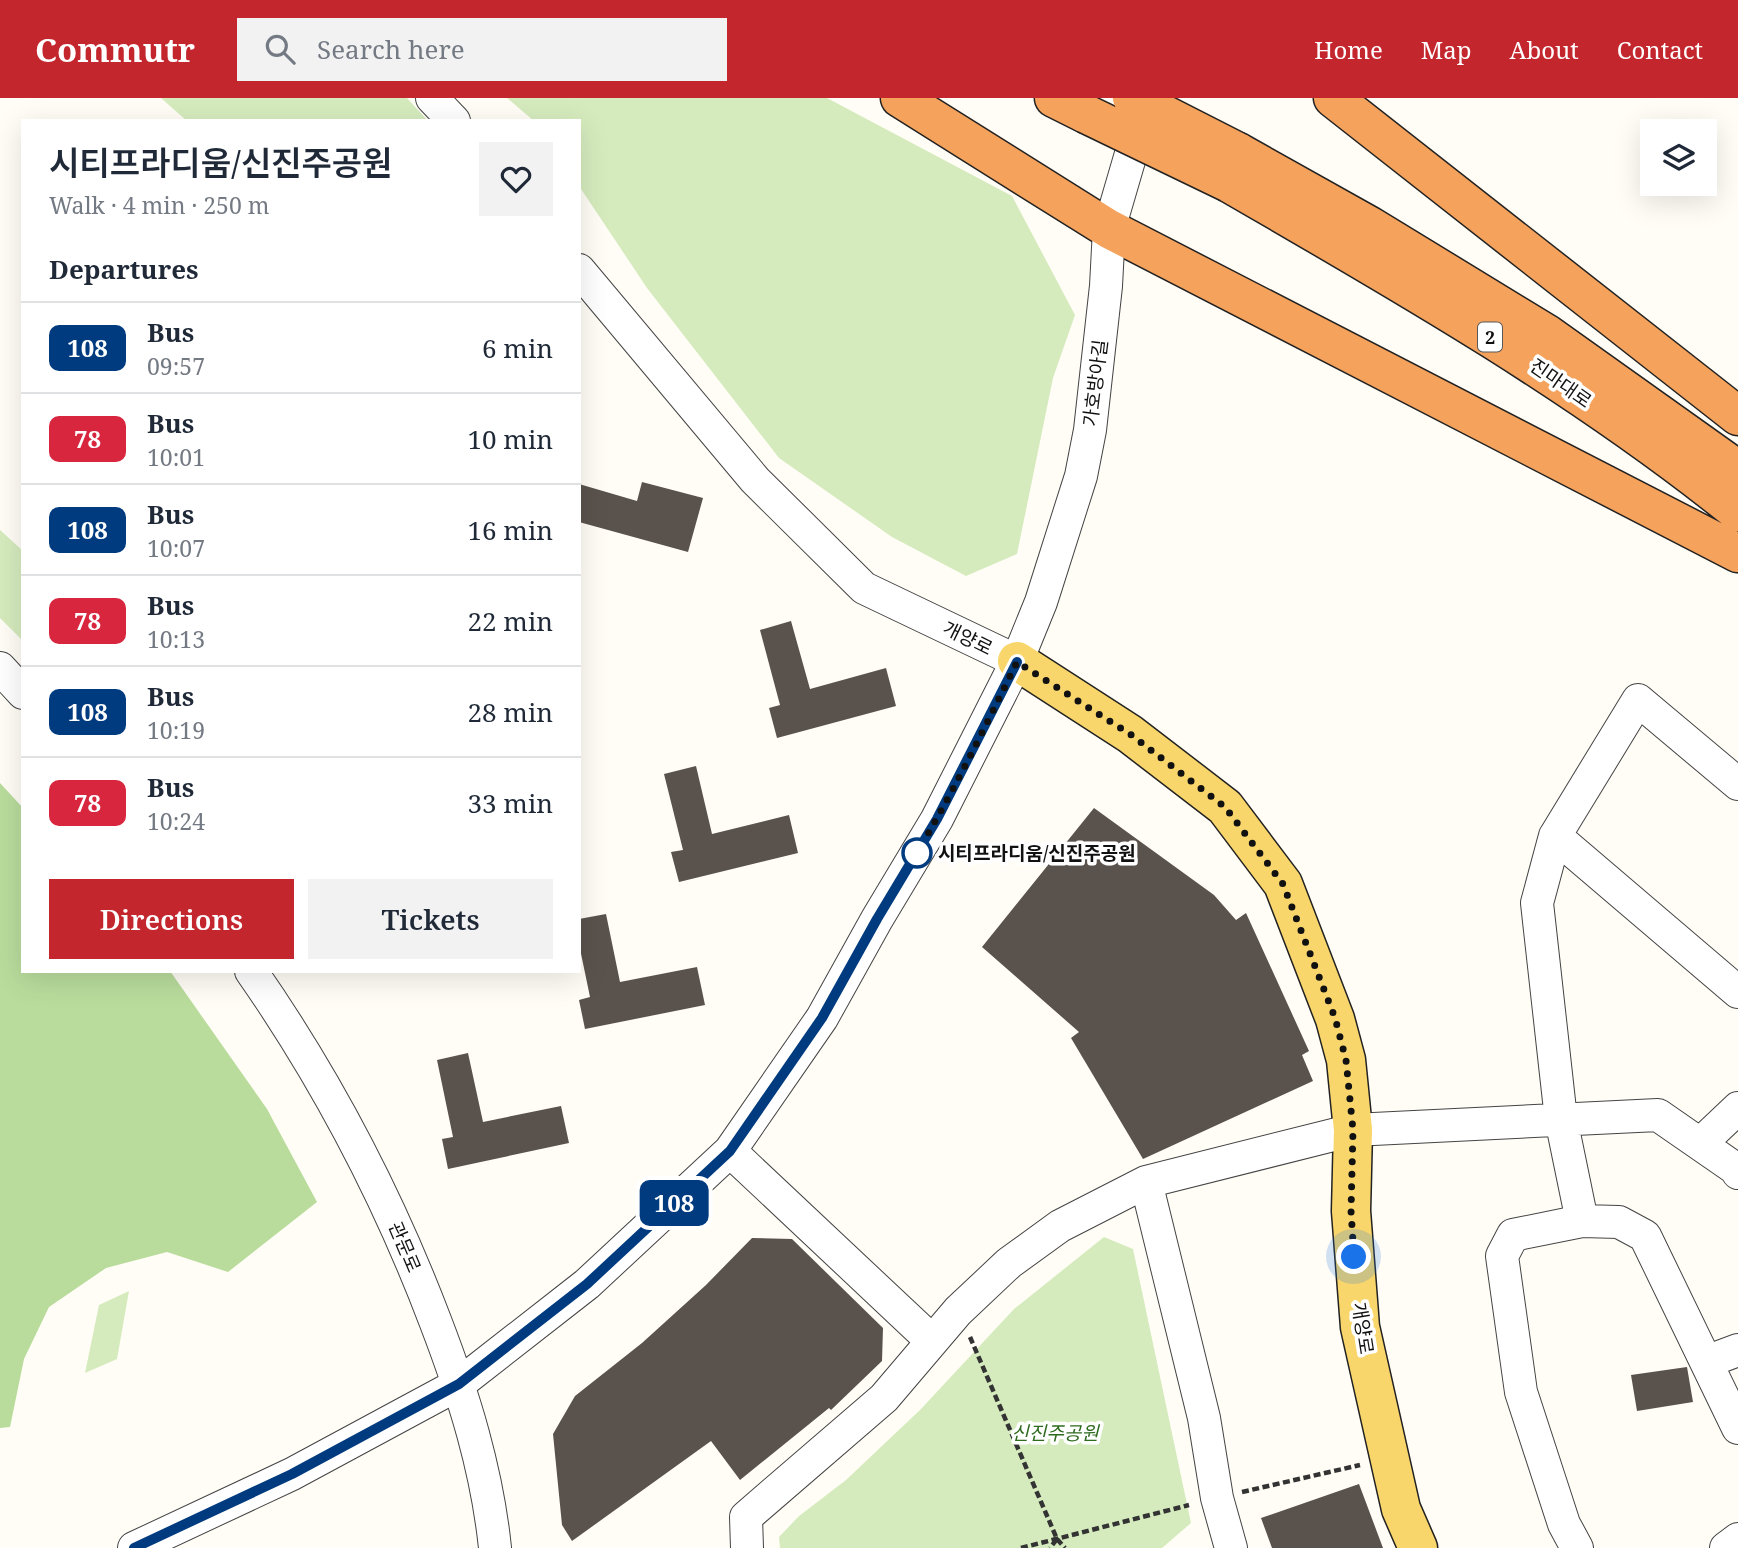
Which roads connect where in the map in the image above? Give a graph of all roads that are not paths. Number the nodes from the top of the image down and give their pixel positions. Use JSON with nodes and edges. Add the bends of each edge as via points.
{"nodes":[{"id":1,"x":432,"y":98,"type":"edge"},
{"id":2,"x":900,"y":98,"type":"edge"},
{"id":3,"x":1132,"y":98,"type":"edge"},
{"id":4,"x":1148,"y":98,"type":"edge"},
{"id":5,"x":1333,"y":98,"type":"edge"},
{"id":6,"x":1070,"y":106,"type":"edge"},
{"id":7,"x":452,"y":119,"type":"edge"},
{"id":8,"x":1234,"y":167,"type":"junction"},
{"id":9,"x":1109,"y":229,"type":"junction"},
{"id":10,"x":581,"y":273,"type":"edge"},
{"id":11,"x":1738,"y":416,"type":"edge"},
{"id":12,"x":1738,"y":470,"type":"edge"},
{"id":13,"x":1738,"y":512,"type":"edge"},
{"id":14,"x":1738,"y":553,"type":"edge"},
{"id":15,"x":1017,"y":662,"type":"junction"},
{"id":16,"x":0,"y":668,"type":"edge"},
{"id":17,"x":21,"y":692,"type":"edge"},
{"id":18,"x":1738,"y":784,"type":"edge"},
{"id":19,"x":1555,"y":836,"type":"junction"},
{"id":20,"x":252,"y":973,"type":"edge"},
{"id":21,"x":1738,"y":992,"type":"edge"},
{"id":22,"x":1738,"y":1108,"type":"edge"},
{"id":23,"x":1562,"y":1119,"type":"junction"},
{"id":24,"x":1353,"y":1130,"type":"junction"},
{"id":25,"x":1700,"y":1144,"type":"junction"},
{"id":26,"x":730,"y":1151,"type":"junction"},
{"id":27,"x":1738,"y":1173,"type":"edge"},
{"id":28,"x":1146,"y":1182,"type":"junction"},
{"id":29,"x":1582,"y":1221,"type":"junction"},
{"id":30,"x":932,"y":1341,"type":"junction"},
{"id":31,"x":1738,"y":1350,"type":"edge"},
{"id":32,"x":1706,"y":1362,"type":"junction"},
{"id":33,"x":459,"y":1384,"type":"junction"},
{"id":34,"x":1738,"y":1428,"type":"edge"},
{"id":35,"x":1738,"y":1539,"type":"edge"},
{"id":36,"x":134,"y":1548,"type":"edge"},
{"id":37,"x":495,"y":1548,"type":"edge"},
{"id":38,"x":747,"y":1548,"type":"edge"},
{"id":39,"x":1231,"y":1548,"type":"edge"},
{"id":40,"x":1418,"y":1548,"type":"edge"},
{"id":41,"x":1577,"y":1548,"type":"edge"},
{"id":42,"x":1726,"y":1548,"type":"edge"}],
"edges":[{"from":1,"to":7,"type":"street"},
{"from":2,"to":9,"type":"highway"},
{"from":3,"to":8,"type":"highway","number":"2","bridge":true},
{"from":4,"to":9,"type":"street","name":"가호방아길"},
{"from":5,"to":11,"type":"highway"},
{"from":6,"to":8,"type":"highway","number":"2","bridge":true},
{"from":8,"to":12,"type":"highway","name":"진마대로","number":"2","via":[[1370,226],[1547,334]]},
{"from":8,"to":13,"type":"highway","name":"진마대로","number":"2","via":[[1354,254],[1529,361]]},
{"from":9,"to":14,"type":"highway"},
{"from":9,"to":15,"type":"street","name":"가호방아길","via":[[1090,430],[1081,476]]},
{"from":10,"to":15,"type":"street","name":"개양로","via":[[755,480],[864,589]]},
{"from":15,"to":24,"type":"main road","name":"개양로","via":[[1130,734],[1225,807],[1283,884],[1335,1018],[1346,1060]]},
{"from":15,"to":26,"type":"street","name":"가호방아길","via":[[937,819],[822,1018]]},
{"from":16,"to":17,"type":"street"},
{"from":18,"to":19,"type":"street","via":[[1638,699]]},
{"from":19,"to":21,"type":"street"},
{"from":19,"to":23,"type":"street","via":[[1537,903]]},
{"from":20,"to":33,"type":"street","name":"관문로","via":[[331,1098],[393,1218]]},
{"from":22,"to":25,"type":"street"},
{"from":23,"to":24,"type":"street"},
{"from":23,"to":25,"type":"street","via":[[1658,1115]]},
{"from":23,"to":29,"type":"street"},
{"from":24,"to":28,"type":"street"},
{"from":24,"to":40,"type":"main road","name":"개양로","via":[[1351,1211],[1360,1326],[1401,1509]]},
{"from":25,"to":27,"type":"street"},
{"from":26,"to":30,"type":"street"},
{"from":26,"to":33,"type":"street","name":"가호방아길","via":[[587,1284]]},
{"from":28,"to":30,"type":"street","via":[[1060,1226],[1009,1263]]},
{"from":28,"to":39,"type":"street"},
{"from":29,"to":32,"type":"street","via":[[1619,1222],[1645,1236]]},
{"from":29,"to":41,"type":"street","via":[[1513,1235],[1502,1256],[1521,1392],[1564,1524]]},
{"from":30,"to":38,"type":"street","via":[[884,1398],[746,1517]]},
{"from":31,"to":32,"type":"street"},
{"from":32,"to":34,"type":"street"},
{"from":33,"to":36,"type":"street","name":"가호방아길","via":[[292,1474]]},
{"from":33,"to":37,"type":"street","name":"관문로","via":[[480,1453]]},
{"from":35,"to":42,"type":"street"}]}
